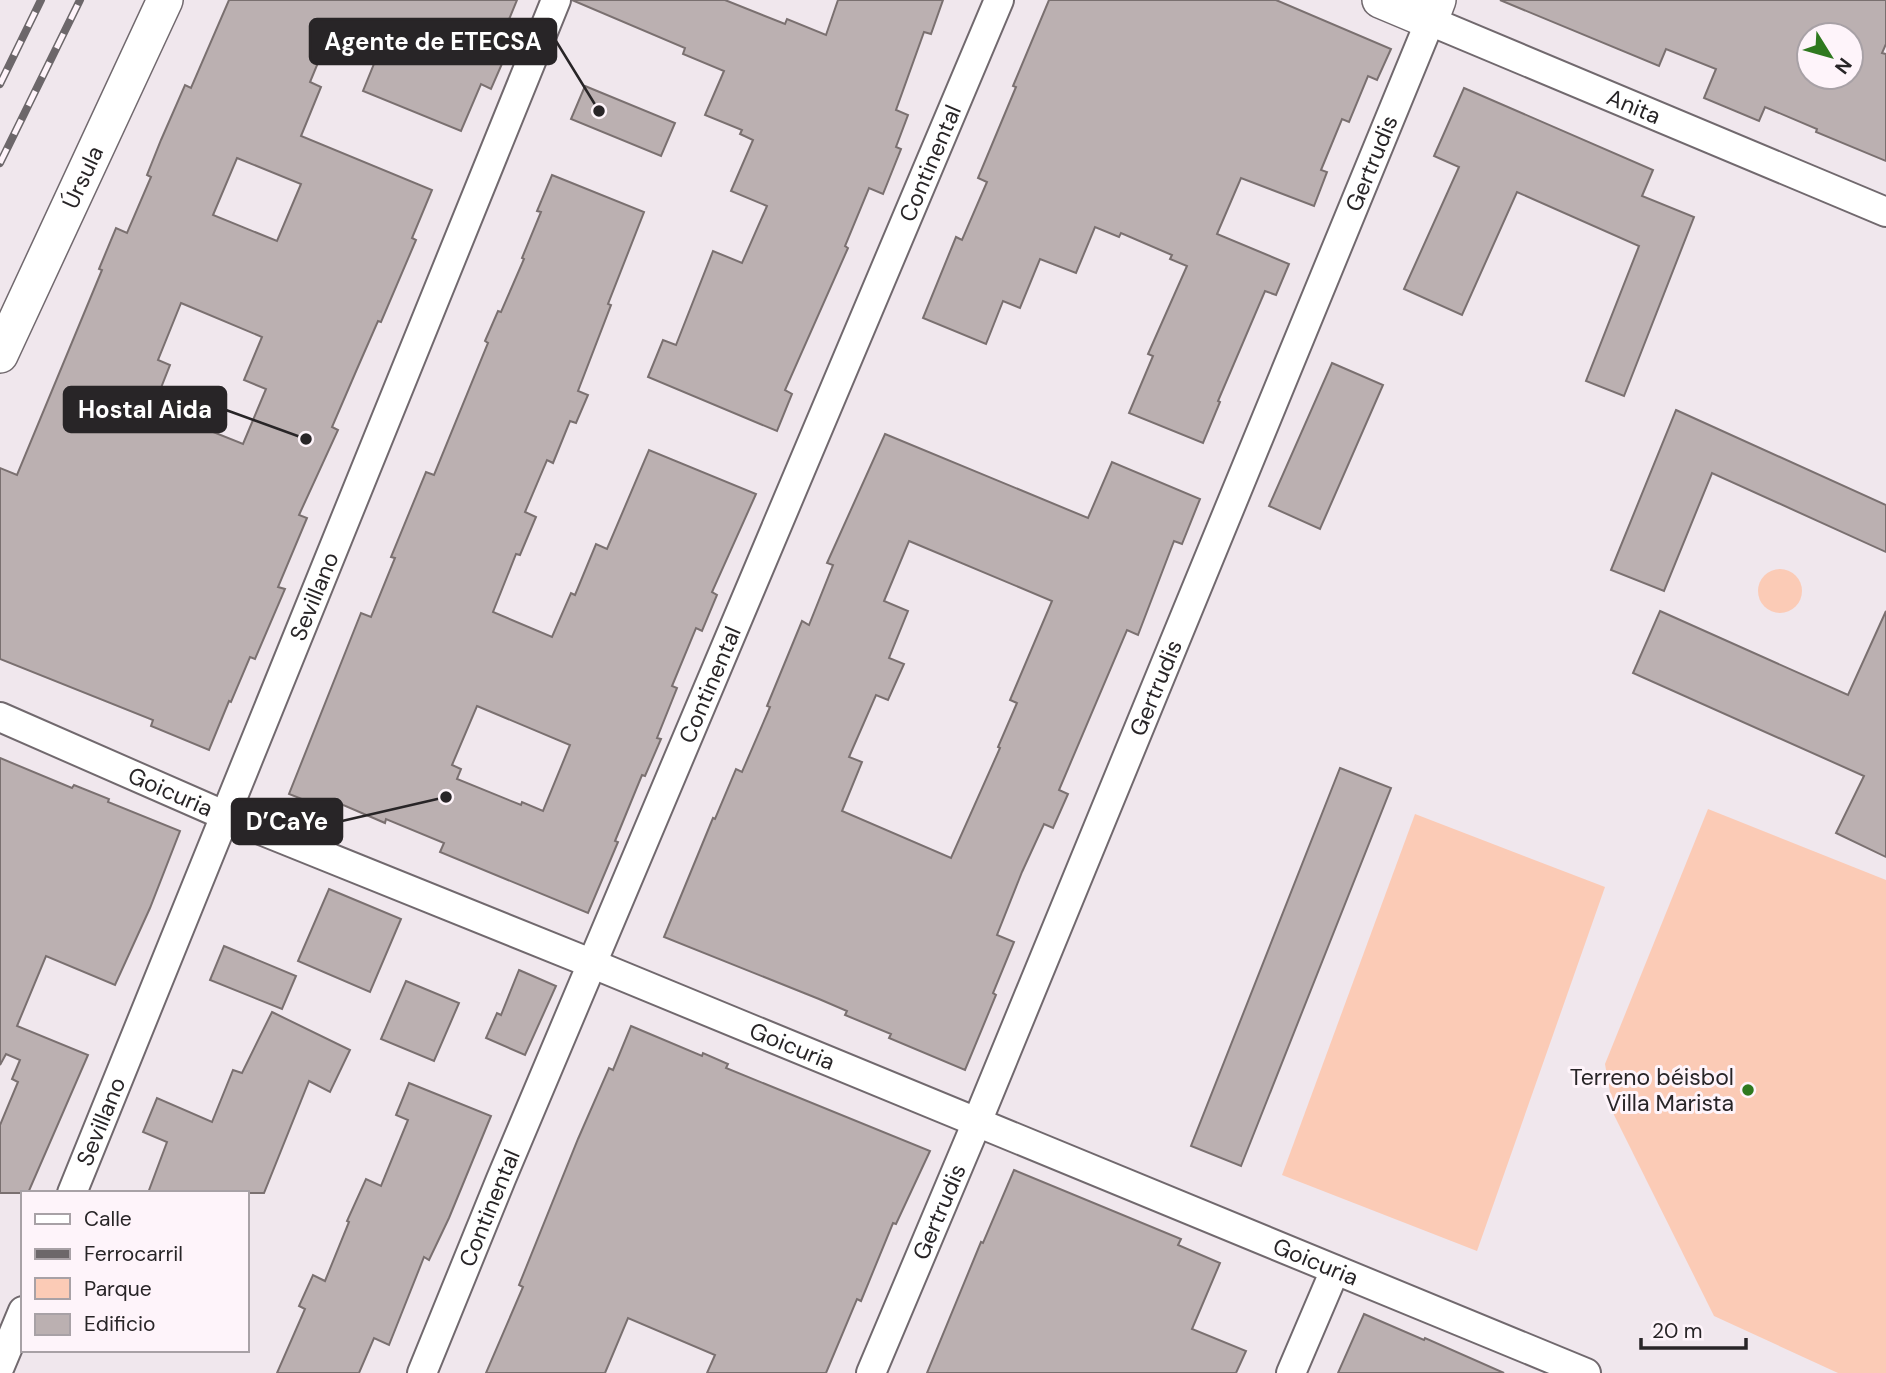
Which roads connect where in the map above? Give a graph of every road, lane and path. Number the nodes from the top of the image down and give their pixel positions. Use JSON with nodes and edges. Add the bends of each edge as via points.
{"nodes":[{"id":1,"x":164,"y":0,"type":"edge"},
{"id":2,"x":556,"y":0,"type":"edge"},
{"id":3,"x":999,"y":0,"type":"edge"},
{"id":4,"x":1380,"y":0,"type":"edge"},
{"id":5,"x":1434,"y":10,"type":"edge"},
{"id":6,"x":1886,"y":212,"type":"edge"},
{"id":7,"x":0,"y":355,"type":"edge"},
{"id":8,"x":0,"y":717,"type":"edge"},
{"id":9,"x":226,"y":816,"type":"junction"},
{"id":10,"x":593,"y":964,"type":"junction"},
{"id":11,"x":977,"y":1122,"type":"junction"},
{"id":12,"x":73,"y":1191,"type":"edge"},
{"id":13,"x":1335,"y":1270,"type":"junction"},
{"id":14,"x":21,"y":1316,"type":"edge"},
{"id":15,"x":0,"y":1366,"type":"edge"},
{"id":16,"x":422,"y":1373,"type":"edge"},
{"id":17,"x":871,"y":1373,"type":"edge"},
{"id":18,"x":1292,"y":1373,"type":"edge"},
{"id":19,"x":1586,"y":1373,"type":"edge"}],
"edges":[{"from":1,"to":7,"type":"street","name":"Úrsula"},
{"from":2,"to":9,"type":"street","name":"Sevillano"},
{"from":3,"to":10,"type":"street","name":"Continental"},
{"from":4,"to":5,"type":"street","name":"Anita"},
{"from":5,"to":6,"type":"street","name":"Anita"},
{"from":5,"to":11,"type":"street","name":"Gertrudis"},
{"from":8,"to":9,"type":"street","name":"Goicuria"},
{"from":9,"to":10,"type":"street","name":"Goicuria"},
{"from":9,"to":12,"type":"street","name":"Sevillano"},
{"from":10,"to":11,"type":"street","name":"Goicuria"},
{"from":10,"to":16,"type":"street","name":"Continental"},
{"from":11,"to":13,"type":"street","name":"Goicuria"},
{"from":11,"to":17,"type":"street","name":"Gertrudis"},
{"from":13,"to":18,"type":"street"},
{"from":13,"to":19,"type":"street","name":"Goicuria"},
{"from":14,"to":15,"type":"street"}]}
